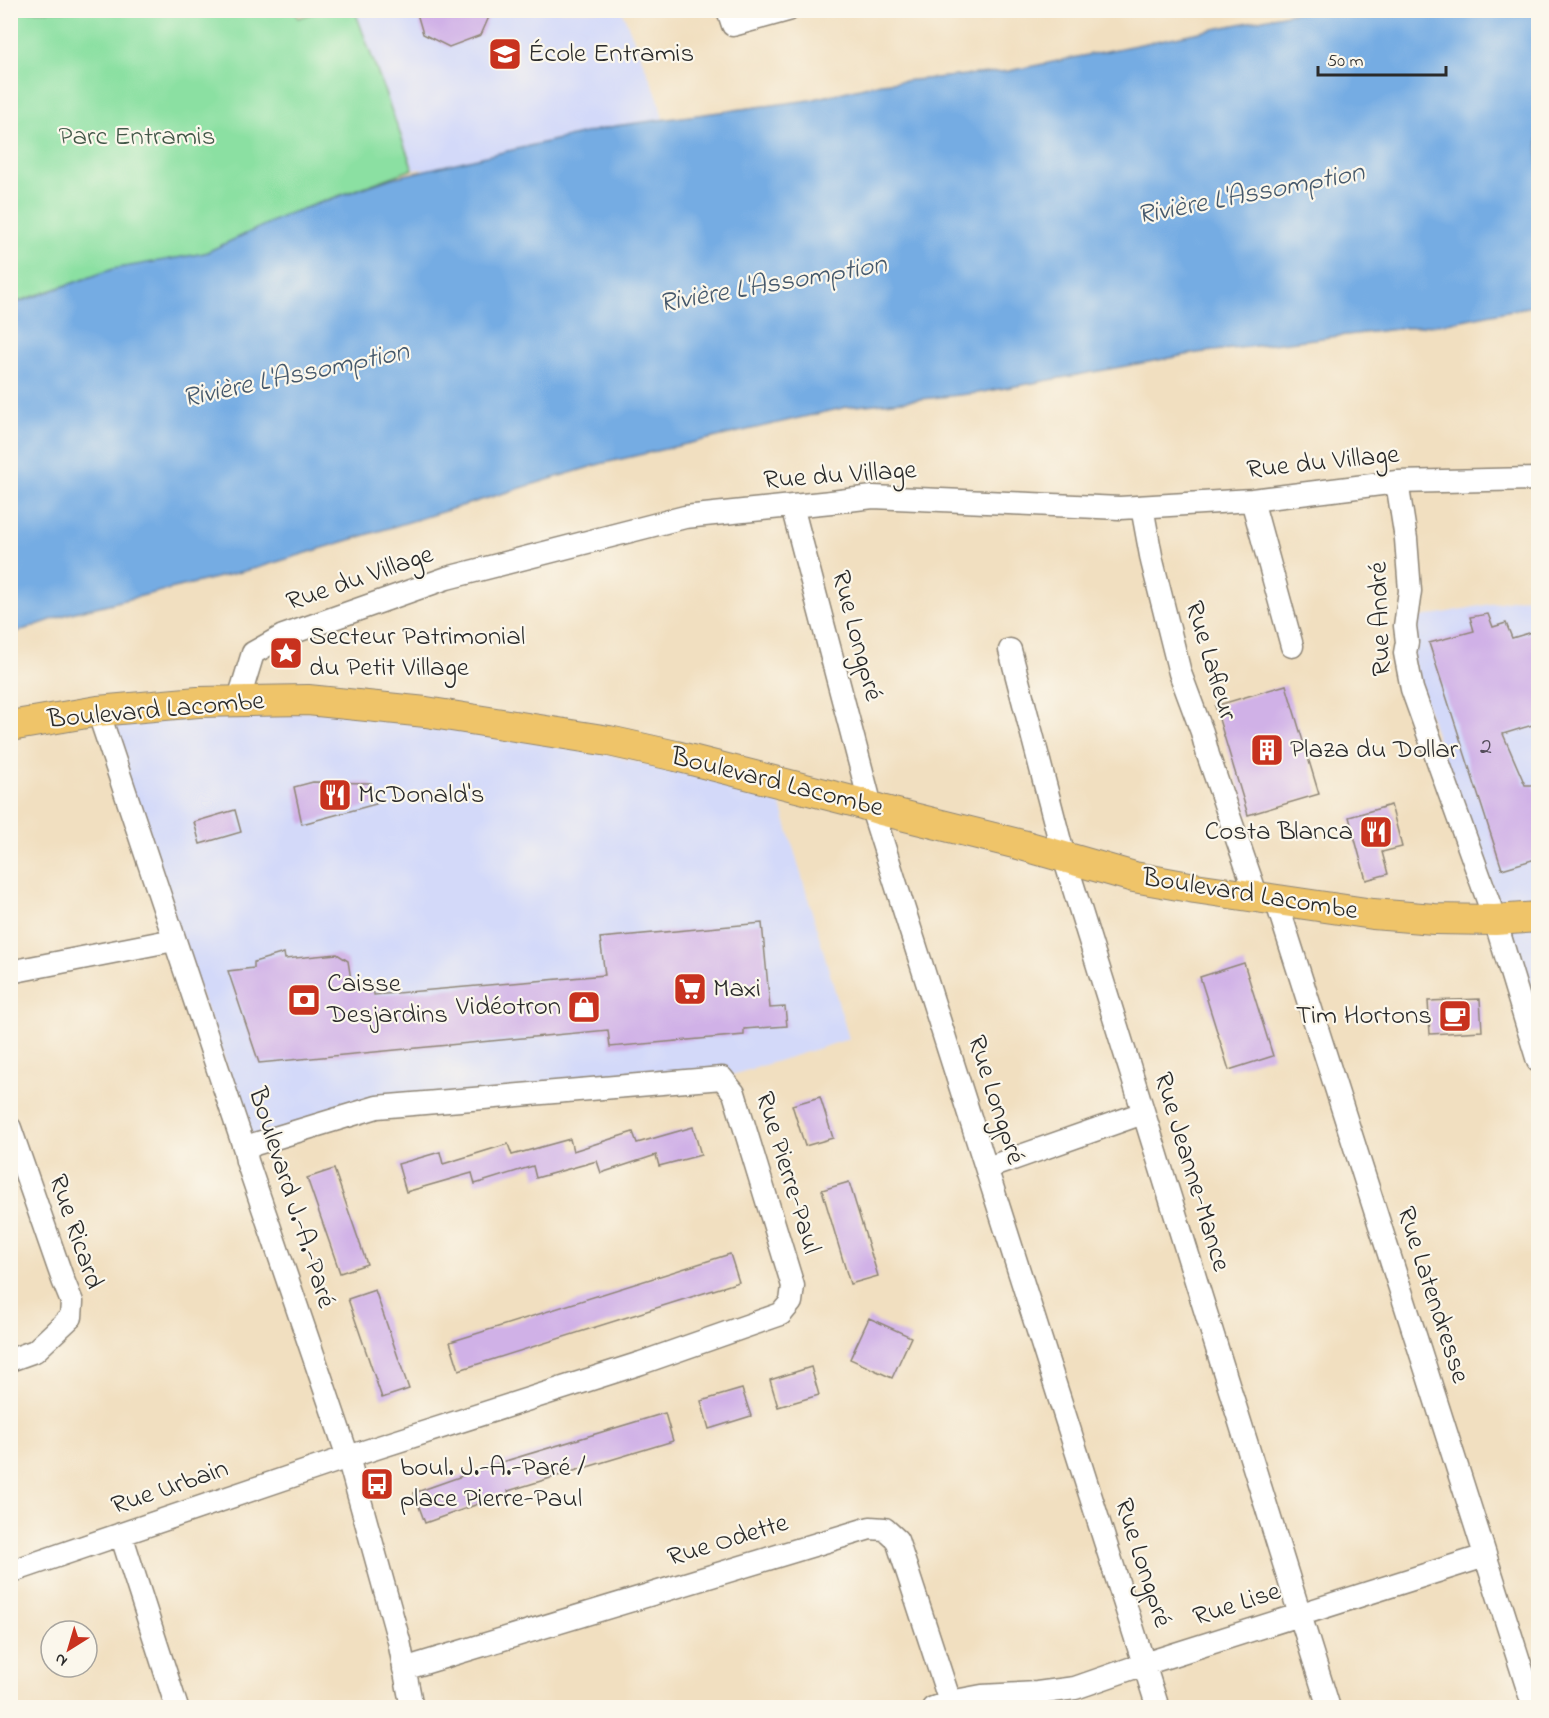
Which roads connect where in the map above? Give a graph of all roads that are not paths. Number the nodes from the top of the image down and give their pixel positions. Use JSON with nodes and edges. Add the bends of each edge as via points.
{"nodes":[{"id":1,"x":728,"y":10,"type":"edge"},
{"id":2,"x":788,"y":10,"type":"edge"},
{"id":3,"x":1539,"y":479,"type":"edge"},
{"id":4,"x":1397,"y":482,"type":"junction"},
{"id":5,"x":1252,"y":500,"type":"junction"},
{"id":6,"x":792,"y":506,"type":"junction"},
{"id":7,"x":1142,"y":507,"type":"junction"},
{"id":8,"x":1292,"y":646,"type":"dead end"},
{"id":9,"x":1010,"y":650,"type":"dead end"},
{"id":10,"x":238,"y":702,"type":"junction"},
{"id":11,"x":98,"y":711,"type":"junction"},
{"id":12,"x":10,"y":726,"type":"edge"},
{"id":13,"x":872,"y":806,"type":"junction"},
{"id":14,"x":1064,"y":857,"type":"junction"},
{"id":15,"x":1267,"y":898,"type":"junction"},
{"id":16,"x":1539,"y":917,"type":"edge"},
{"id":17,"x":1495,"y":920,"type":"junction"},
{"id":18,"x":174,"y":940,"type":"junction"},
{"id":19,"x":10,"y":972,"type":"edge"},
{"id":20,"x":1539,"y":1061,"type":"edge"},
{"id":21,"x":1143,"y":1113,"type":"junction"},
{"id":22,"x":10,"y":1128,"type":"edge"},
{"id":23,"x":245,"y":1150,"type":"junction"},
{"id":24,"x":17,"y":1167,"type":"edge"},
{"id":25,"x":987,"y":1168,"type":"junction"},
{"id":26,"x":10,"y":1360,"type":"edge"},
{"id":27,"x":348,"y":1457,"type":"junction"},
{"id":28,"x":121,"y":1534,"type":"junction"},
{"id":29,"x":1485,"y":1556,"type":"junction"},
{"id":30,"x":10,"y":1572,"type":"edge"},
{"id":31,"x":1299,"y":1615,"type":"junction"},
{"id":32,"x":1144,"y":1664,"type":"junction"},
{"id":33,"x":404,"y":1669,"type":"junction"},
{"id":34,"x":945,"y":1706,"type":"edge"},
{"id":35,"x":177,"y":1707,"type":"edge"},
{"id":36,"x":412,"y":1707,"type":"edge"},
{"id":37,"x":1158,"y":1707,"type":"edge"},
{"id":38,"x":1329,"y":1707,"type":"edge"},
{"id":39,"x":1534,"y":1707,"type":"edge"}],
"edges":[{"from":1,"to":2,"type":"street","via":[[733,25]]},
{"from":3,"to":4,"type":"street","name":"Rue du Village"},
{"from":4,"to":5,"type":"street","name":"Rue du Village"},
{"from":4,"to":17,"type":"street","name":"Rue André","via":[[1410,591],[1405,653],[1412,689]]},
{"from":5,"to":7,"type":"street","name":"Rue du Village"},
{"from":5,"to":8,"type":"street"},
{"from":6,"to":7,"type":"street","name":"Rue du Village","via":[[873,496]]},
{"from":6,"to":10,"type":"street","name":"Rue du Village","via":[[685,517],[447,578],[283,636],[253,653]]},
{"from":6,"to":13,"type":"street","name":"Rue Longpré"},
{"from":7,"to":15,"type":"street","name":"Rue Lafleur","via":[[1180,673],[1208,755]]},
{"from":9,"to":14,"type":"street","name":"Rue Jeanne-Mance"},
{"from":10,"to":11,"type":"main road","name":"Boulevard Lacombe"},
{"from":10,"to":13,"type":"main road","name":"Boulevard Lacombe","via":[[308,700],[426,712],[609,741]]},
{"from":11,"to":12,"type":"main road","name":"Boulevard Lacombe"},
{"from":11,"to":18,"type":"street","name":"Boulevard J.-A.-Paré"},
{"from":13,"to":14,"type":"main road","name":"Boulevard Lacombe"},
{"from":13,"to":25,"type":"street","name":"Rue Longpré"},
{"from":14,"to":15,"type":"main road","name":"Boulevard Lacombe","via":[[1134,877]]},
{"from":14,"to":21,"type":"street","name":"Rue Jeanne-Mance"},
{"from":15,"to":17,"type":"main road","name":"Boulevard Lacombe","via":[[1373,914]]},
{"from":15,"to":29,"type":"street","name":"Rue Latendresse"},
{"from":16,"to":17,"type":"main road","name":"Boulevard Lacombe"},
{"from":17,"to":20,"type":"street","name":"Rue André"},
{"from":18,"to":19,"type":"street"},
{"from":18,"to":23,"type":"street","name":"Boulevard J.-A.-Paré"},
{"from":21,"to":25,"type":"street"},
{"from":21,"to":31,"type":"street","name":"Rue Jeanne-Mance"},
{"from":22,"to":24,"type":"street","name":"Rue Ricard"},
{"from":23,"to":27,"type":"street","name":"Boulevard J.-A.-Paré"},
{"from":23,"to":27,"type":"street","name":"Rue Pierre-Paul","via":[[377,1107],[722,1078],[734,1094],[792,1286],[791,1302],[781,1314]]},
{"from":24,"to":26,"type":"street","name":"Rue Ricard","via":[[72,1302],[71,1317],[35,1351]]},
{"from":25,"to":32,"type":"street","name":"Rue Longpré"},
{"from":27,"to":28,"type":"street","name":"Rue Urbain"},
{"from":27,"to":33,"type":"street","name":"Boulevard J.-A.-Paré"},
{"from":28,"to":30,"type":"street","name":"Rue Urbain"},
{"from":28,"to":35,"type":"street"},
{"from":29,"to":31,"type":"street","name":"Rue Lise"},
{"from":29,"to":39,"type":"street","name":"Rue Latendresse"},
{"from":31,"to":32,"type":"street","name":"Rue Lise"},
{"from":31,"to":38,"type":"street","name":"Rue Jeanne-Mance"},
{"from":32,"to":34,"type":"street","name":"Rue Lise","via":[[1075,1688],[982,1696]]},
{"from":32,"to":37,"type":"street","name":"Rue Longpré"},
{"from":33,"to":34,"type":"street","name":"Rue Odette","via":[[870,1528],[885,1529],[897,1540]]},
{"from":33,"to":36,"type":"street","name":"Boulevard J.-A.-Paré"}]}
